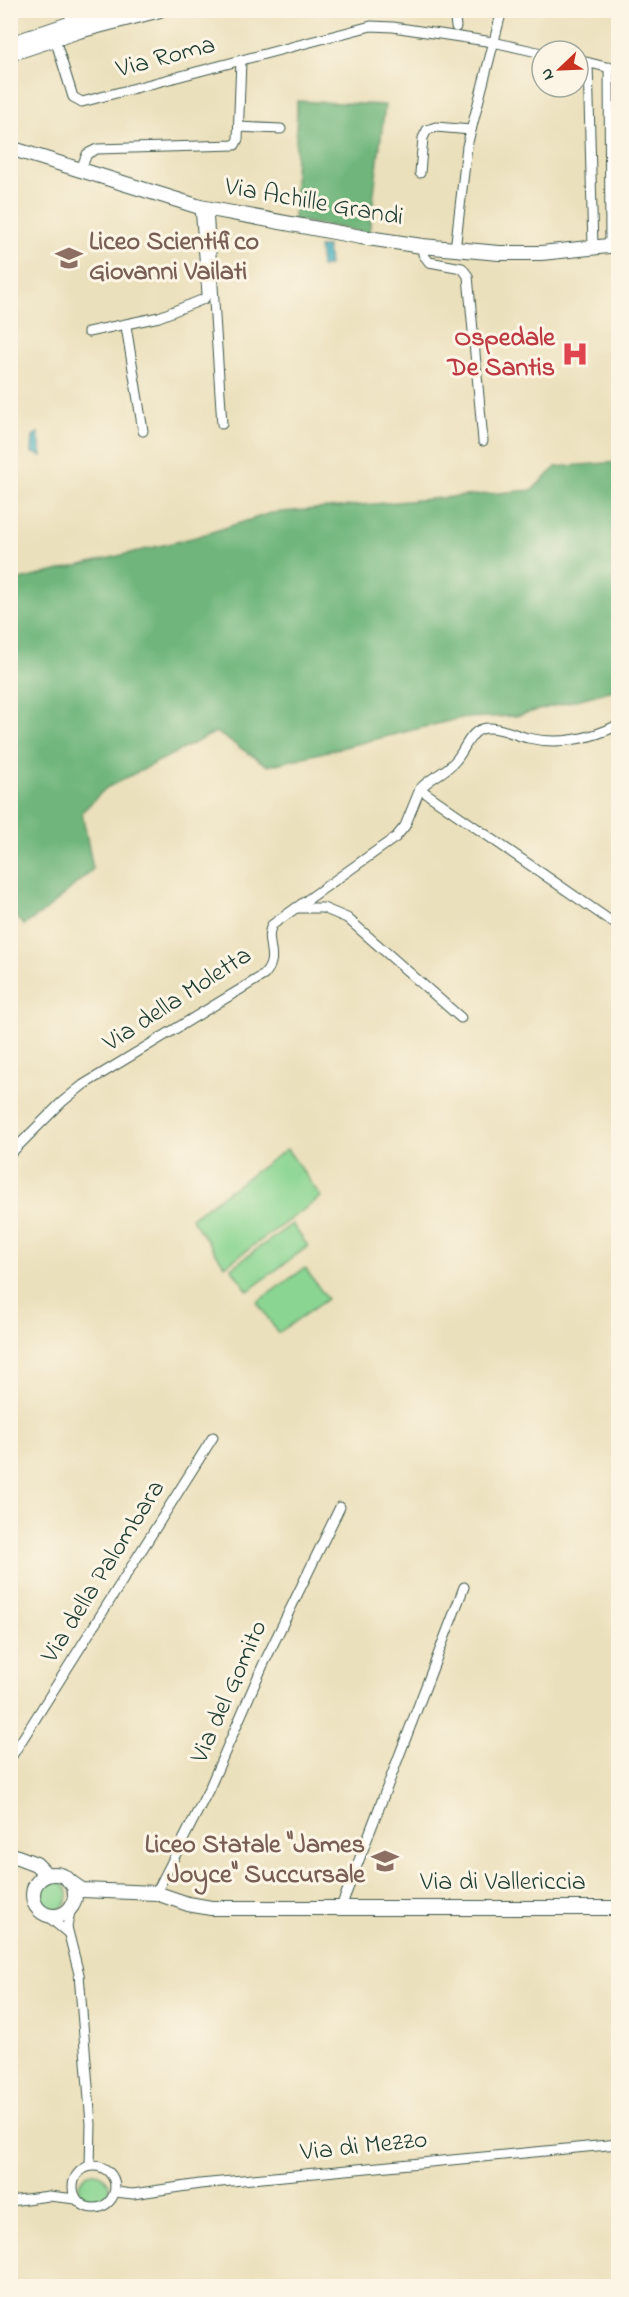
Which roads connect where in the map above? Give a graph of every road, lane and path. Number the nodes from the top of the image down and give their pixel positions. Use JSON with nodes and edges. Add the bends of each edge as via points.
{"nodes":[{"id":1,"x":110,"y":10,"type":"edge"},
{"id":2,"x":160,"y":10,"type":"edge"},
{"id":3,"x":454,"y":10,"type":"edge"},
{"id":4,"x":502,"y":10,"type":"edge"},
{"id":5,"x":70,"y":16,"type":"edge"},
{"id":6,"x":456,"y":27,"type":"dead end"},
{"id":7,"x":55,"y":39,"type":"junction"},
{"id":8,"x":493,"y":42,"type":"junction"},
{"id":9,"x":10,"y":44,"type":"edge"},
{"id":10,"x":530,"y":50,"type":"edge"},
{"id":11,"x":10,"y":54,"type":"edge"},
{"id":12,"x":241,"y":60,"type":"junction"},
{"id":13,"x":590,"y":63,"type":"edge"},
{"id":14,"x":614,"y":68,"type":"edge"},
{"id":15,"x":589,"y":99,"type":"edge"},
{"id":16,"x":239,"y":127,"type":"junction"},
{"id":17,"x":613,"y":127,"type":"edge"},
{"id":18,"x":281,"y":129,"type":"dead end"},
{"id":19,"x":471,"y":130,"type":"junction"},
{"id":20,"x":10,"y":148,"type":"edge"},
{"id":21,"x":80,"y":171,"type":"junction"},
{"id":22,"x":420,"y":173,"type":"dead end"},
{"id":23,"x":204,"y":208,"type":"junction"},
{"id":24,"x":422,"y":246,"type":"junction"},
{"id":25,"x":614,"y":246,"type":"edge"},
{"id":26,"x":593,"y":248,"type":"junction"},
{"id":27,"x":455,"y":250,"type":"junction"},
{"id":28,"x":126,"y":326,"type":"junction"},
{"id":29,"x":88,"y":332,"type":"dead end"},
{"id":30,"x":222,"y":424,"type":"dead end"},
{"id":31,"x":143,"y":431,"type":"dead end"},
{"id":32,"x":483,"y":441,"type":"dead end"},
{"id":33,"x":618,"y":725,"type":"edge"},
{"id":34,"x":420,"y":789,"type":"junction"},
{"id":35,"x":296,"y":908,"type":"junction"},
{"id":36,"x":618,"y":926,"type":"edge"},
{"id":37,"x":461,"y":1018,"type":"dead end"},
{"id":38,"x":10,"y":1154,"type":"edge"},
{"id":39,"x":213,"y":1437,"type":"dead end"},
{"id":40,"x":340,"y":1507,"type":"dead end"},
{"id":41,"x":464,"y":1587,"type":"dead end"},
{"id":42,"x":10,"y":1759,"type":"edge"},
{"id":43,"x":16,"y":1856,"type":"edge"},
{"id":44,"x":42,"y":1879,"type":"junction"},
{"id":45,"x":69,"y":1881,"type":"junction"},
{"id":46,"x":102,"y":1891,"type":"junction"},
{"id":47,"x":156,"y":1893,"type":"junction"},
{"id":48,"x":341,"y":1906,"type":"junction"},
{"id":49,"x":71,"y":1907,"type":"junction"},
{"id":50,"x":618,"y":1908,"type":"edge"},
{"id":51,"x":46,"y":1915,"type":"junction"},
{"id":52,"x":69,"y":1935,"type":"junction"},
{"id":53,"x":618,"y":2144,"type":"edge"},
{"id":54,"x":90,"y":2166,"type":"junction"},
{"id":55,"x":73,"y":2185,"type":"junction"},
{"id":56,"x":115,"y":2192,"type":"junction"},
{"id":57,"x":49,"y":2196,"type":"junction"},
{"id":58,"x":76,"y":2199,"type":"junction"},
{"id":59,"x":10,"y":2201,"type":"edge"}],
"edges":[{"from":1,"to":5,"type":"street"},
{"from":2,"to":7,"type":"street"},
{"from":3,"to":6,"type":"street"},
{"from":4,"to":8,"type":"street"},
{"from":5,"to":9,"type":"street"},
{"from":7,"to":11,"type":"street"},
{"from":7,"to":12,"type":"street","name":"Via Roma","via":[[73,97],[82,102]]},
{"from":8,"to":10,"type":"street","name":"Via Roma"},
{"from":8,"to":12,"type":"street","name":"Via Roma","via":[[376,26]]},
{"from":8,"to":19,"type":"street"},
{"from":12,"to":16,"type":"street"},
{"from":13,"to":14,"type":"street"},
{"from":14,"to":17,"type":"street"},
{"from":15,"to":26,"type":"street"},
{"from":16,"to":18,"type":"street"},
{"from":16,"to":21,"type":"street","via":[[237,142],[232,146],[96,150],[86,156]]},
{"from":17,"to":25,"type":"street"},
{"from":19,"to":22,"type":"street","via":[[427,130]]},
{"from":19,"to":27,"type":"street"},
{"from":20,"to":21,"type":"street","name":"Via Achille Grandi"},
{"from":21,"to":23,"type":"street","name":"Via Achille Grandi"},
{"from":23,"to":24,"type":"street","name":"Via Achille Grandi"},
{"from":23,"to":28,"type":"street","via":[[206,297],[179,310]]},
{"from":23,"to":30,"type":"street"},
{"from":24,"to":27,"type":"street","name":"Via Achille Grandi"},
{"from":24,"to":32,"type":"street","via":[[429,262],[462,268],[468,276]]},
{"from":25,"to":26,"type":"street","name":"Via Achille Grandi"},
{"from":26,"to":27,"type":"street","name":"Via Achille Grandi","via":[[520,253]]},
{"from":28,"to":29,"type":"street"},
{"from":28,"to":31,"type":"street"},
{"from":33,"to":34,"type":"street","via":[[589,736],[554,741],[481,729],[453,764]]},
{"from":34,"to":35,"type":"street","name":"Via della Moletta","via":[[405,826],[396,837]]},
{"from":34,"to":36,"type":"street"},
{"from":35,"to":37,"type":"street","via":[[325,909],[349,920]]},
{"from":35,"to":38,"type":"street","name":"Via della Moletta","via":[[271,927],[273,961],[264,975],[83,1085]]},
{"from":39,"to":42,"type":"street","name":"Via della Palombara"},
{"from":40,"to":47,"type":"street","name":"Via del Gomito","via":[[263,1665],[209,1789]]},
{"from":41,"to":48,"type":"street"},
{"from":43,"to":44,"type":"street","name":"Via di Vallericcia","via":[[37,1865]]},
{"from":44,"to":45,"type":"street","name":"Via di Vallericcia","via":[[59,1875]]},
{"from":44,"to":51,"type":"street","via":[[33,1900]]},
{"from":45,"to":46,"type":"street","name":"Via di Vallericcia","via":[[82,1890]]},
{"from":45,"to":49,"type":"street","via":[[75,1895]]},
{"from":46,"to":47,"type":"street","name":"Via di Vallericcia"},
{"from":46,"to":49,"type":"street","name":"Via di Vallericcia"},
{"from":47,"to":48,"type":"street","name":"Via di Vallericcia","via":[[211,1908]]},
{"from":48,"to":50,"type":"street","name":"Via di Vallericcia"},
{"from":49,"to":51,"type":"street","name":"Via di Vallericcia","via":[[60,1915]]},
{"from":49,"to":52,"type":"street","via":[[67,1920]]},
{"from":51,"to":52,"type":"street"},
{"from":52,"to":54,"type":"street","via":[[79,1974],[91,2124]]},
{"from":53,"to":56,"type":"street","name":"Via di Mezzo","via":[[200,2184],[133,2194]]},
{"from":54,"to":55,"type":"street","via":[[78,2173]]},
{"from":54,"to":56,"type":"street","via":[[109,2173]]},
{"from":55,"to":57,"type":"street"},
{"from":55,"to":58,"type":"street"},
{"from":56,"to":58,"type":"street","via":[[110,2202],[100,2208],[87,2207]]},
{"from":57,"to":58,"type":"street"},
{"from":57,"to":59,"type":"street"}]}
